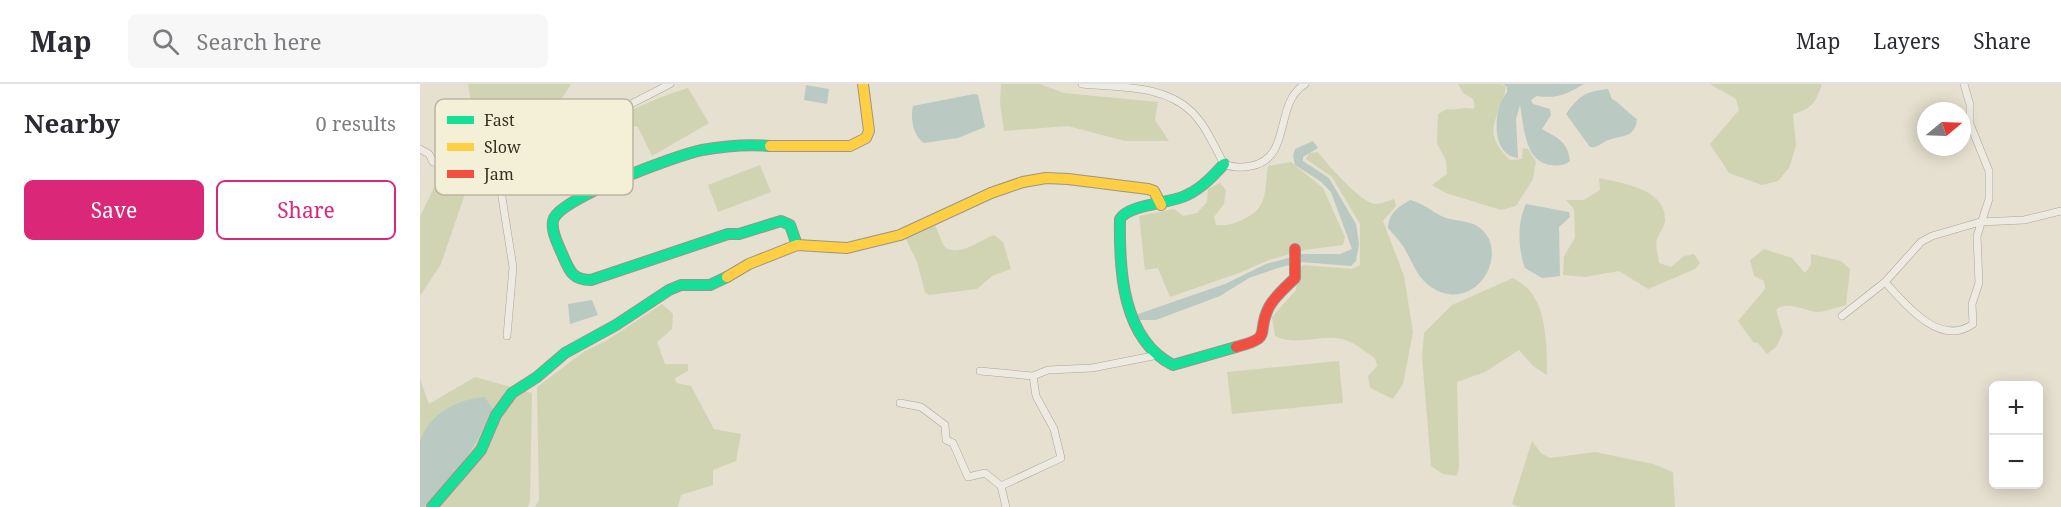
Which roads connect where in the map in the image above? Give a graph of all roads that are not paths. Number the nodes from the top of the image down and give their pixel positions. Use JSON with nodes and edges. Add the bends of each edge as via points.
{"nodes":[{"id":1,"x":670,"y":84,"type":"edge"},
{"id":2,"x":863,"y":84,"type":"edge"},
{"id":3,"x":1082,"y":84,"type":"edge"},
{"id":4,"x":1305,"y":84,"type":"edge"},
{"id":5,"x":1964,"y":84,"type":"edge"},
{"id":6,"x":633,"y":103,"type":"edge"},
{"id":7,"x":420,"y":149,"type":"edge"},
{"id":8,"x":435,"y":162,"type":"edge"},
{"id":9,"x":1224,"y":164,"type":"junction"},
{"id":10,"x":633,"y":174,"type":"edge"},
{"id":11,"x":502,"y":195,"type":"edge"},
{"id":12,"x":586,"y":195,"type":"edge"},
{"id":13,"x":1161,"y":205,"type":"junction"},
{"id":14,"x":2061,"y":211,"type":"edge"},
{"id":15,"x":1980,"y":222,"type":"junction"},
{"id":16,"x":797,"y":245,"type":"junction"},
{"id":17,"x":1295,"y":249,"type":"dead end"},
{"id":18,"x":1885,"y":282,"type":"junction"},
{"id":19,"x":1842,"y":316,"type":"dead end"},
{"id":20,"x":507,"y":336,"type":"dead end"},
{"id":21,"x":1153,"y":356,"type":"junction"},
{"id":22,"x":980,"y":371,"type":"dead end"},
{"id":23,"x":1033,"y":376,"type":"junction"},
{"id":24,"x":900,"y":403,"type":"dead end"},
{"id":25,"x":1001,"y":486,"type":"junction"},
{"id":26,"x":432,"y":507,"type":"edge"},
{"id":27,"x":1006,"y":507,"type":"edge"}],
"edges":[{"from":1,"to":6,"type":"street"},
{"from":2,"to":10,"type":"street","via":[[869,131],[858,144],[701,150]]},
{"from":3,"to":9,"type":"street","via":[[1161,92],[1178,101],[1203,125]]},
{"from":4,"to":9,"type":"street","via":[[1287,106],[1274,153],[1260,165],[1240,168]]},
{"from":5,"to":15,"type":"street","via":[[1970,124],[1989,171],[1989,199]]},
{"from":7,"to":8,"type":"street"},
{"from":9,"to":13,"type":"street","via":[[1194,193]]},
{"from":11,"to":20,"type":"street","via":[[513,267]]},
{"from":12,"to":16,"type":"street","via":[[569,203],[552,223],[571,274],[579,280],[591,280],[778,221],[790,225]]},
{"from":13,"to":16,"type":"street","via":[[1154,191],[1148,189],[1046,178],[991,193],[900,235],[847,248]]},
{"from":13,"to":21,"type":"street","via":[[1126,212],[1120,219],[1121,268],[1132,316]]},
{"from":14,"to":15,"type":"street","via":[[2024,220]]},
{"from":15,"to":18,"type":"street","via":[[1921,242]]},
{"from":15,"to":18,"type":"street","via":[[1979,283],[1972,304],[1971,326],[1951,330],[1932,326]]},
{"from":16,"to":26,"type":"street","via":[[748,264],[719,282],[681,285],[669,290],[565,353],[512,393],[496,415],[481,450]]},
{"from":17,"to":21,"type":"street","via":[[1295,278],[1267,309],[1262,337],[1256,342],[1173,365]]},
{"from":18,"to":19,"type":"street"},
{"from":21,"to":23,"type":"street","via":[[1092,368],[1048,370]]},
{"from":22,"to":23,"type":"street"},
{"from":23,"to":25,"type":"street","via":[[1036,396],[1054,429],[1061,458]]},
{"from":24,"to":25,"type":"street","via":[[921,407],[945,425],[946,440],[953,443],[968,477],[985,473]]},
{"from":25,"to":27,"type":"street"}]}
